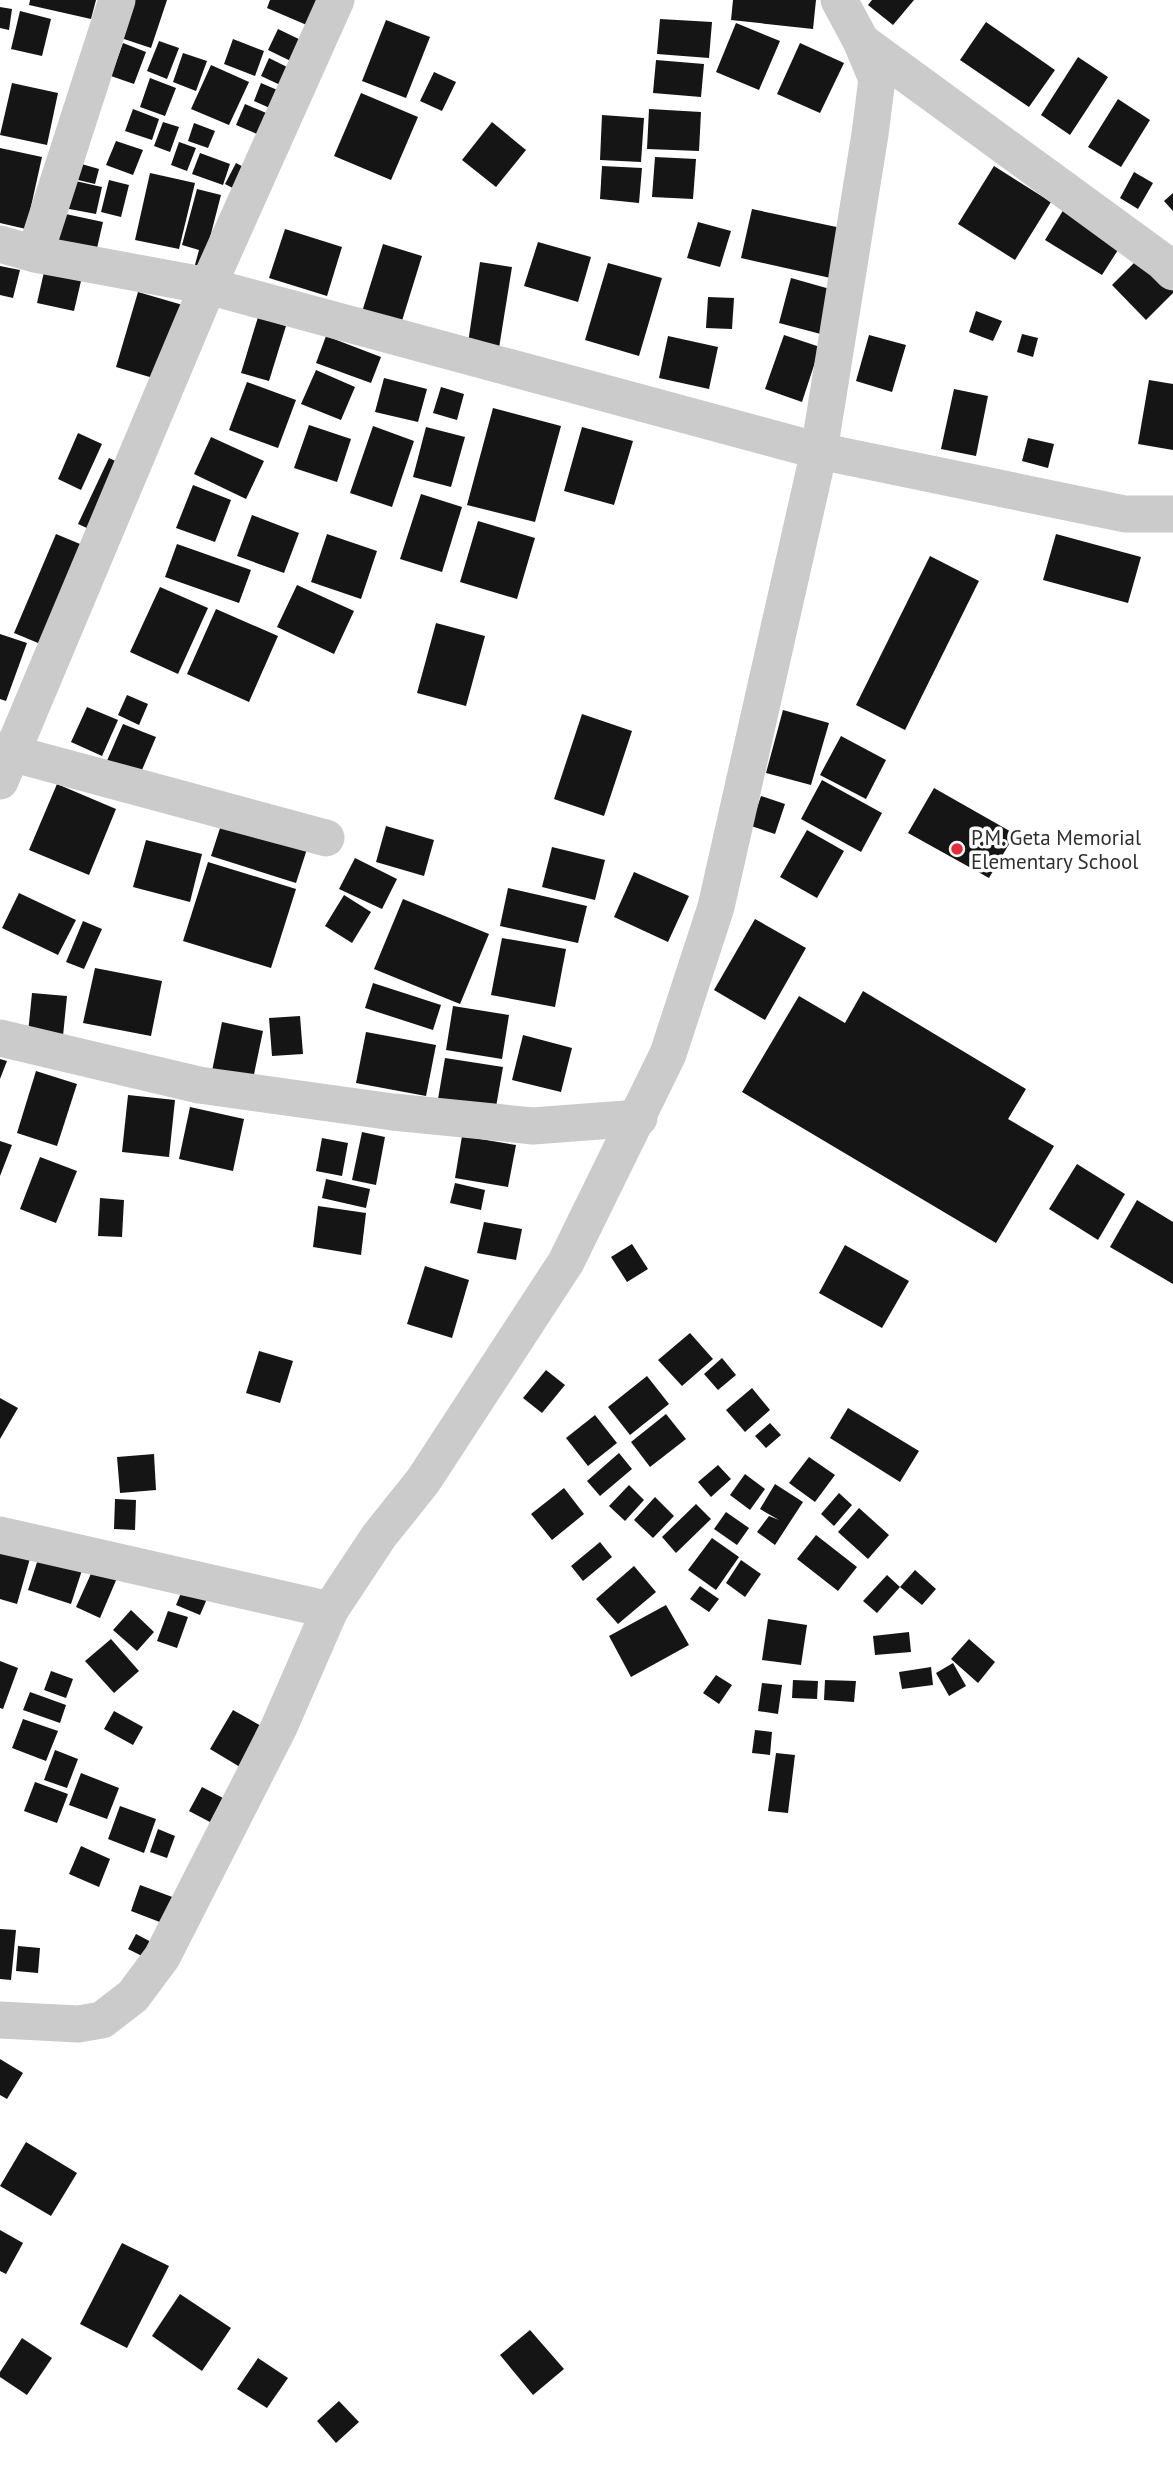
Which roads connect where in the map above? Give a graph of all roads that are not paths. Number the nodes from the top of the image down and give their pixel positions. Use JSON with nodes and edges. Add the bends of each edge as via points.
{"nodes":[{"id":1,"x":117,"y":0,"type":"edge"},
{"id":2,"x":336,"y":0,"type":"edge"},
{"id":3,"x":839,"y":0,"type":"edge"},
{"id":4,"x":861,"y":41,"type":"junction"},
{"id":5,"x":0,"y":244,"type":"edge"},
{"id":6,"x":35,"y":254,"type":"junction"},
{"id":7,"x":1173,"y":272,"type":"edge"},
{"id":8,"x":208,"y":286,"type":"junction"},
{"id":9,"x":819,"y":451,"type":"junction"},
{"id":10,"x":1173,"y":514,"type":"edge"},
{"id":11,"x":4,"y":761,"type":"edge"},
{"id":12,"x":326,"y":838,"type":"dead end"},
{"id":13,"x":0,"y":1038,"type":"edge"},
{"id":14,"x":639,"y":1118,"type":"junction"},
{"id":15,"x":0,"y":1535,"type":"edge"},
{"id":16,"x":330,"y":1611,"type":"junction"},
{"id":17,"x":0,"y":2020,"type":"edge"}],
"edges":[{"from":1,"to":6,"type":"street"},
{"from":2,"to":8,"type":"street"},
{"from":3,"to":4,"type":"street"},
{"from":4,"to":7,"type":"street"},
{"from":4,"to":9,"type":"street","via":[[877,79]]},
{"from":5,"to":6,"type":"street"},
{"from":6,"to":8,"type":"street"},
{"from":8,"to":9,"type":"street"},
{"from":8,"to":11,"type":"street"},
{"from":9,"to":10,"type":"street","via":[[1125,514]]},
{"from":9,"to":14,"type":"street","via":[[716,907],[668,1054]]},
{"from":11,"to":12,"type":"street"},
{"from":13,"to":14,"type":"street","via":[[199,1085],[393,1112],[533,1126]]},
{"from":14,"to":16,"type":"street","via":[[566,1262],[423,1481],[379,1536]]},
{"from":15,"to":16,"type":"street"},
{"from":16,"to":17,"type":"street","via":[[279,1727],[186,1913],[133,1996],[102,2020],[78,2024]]}]}
